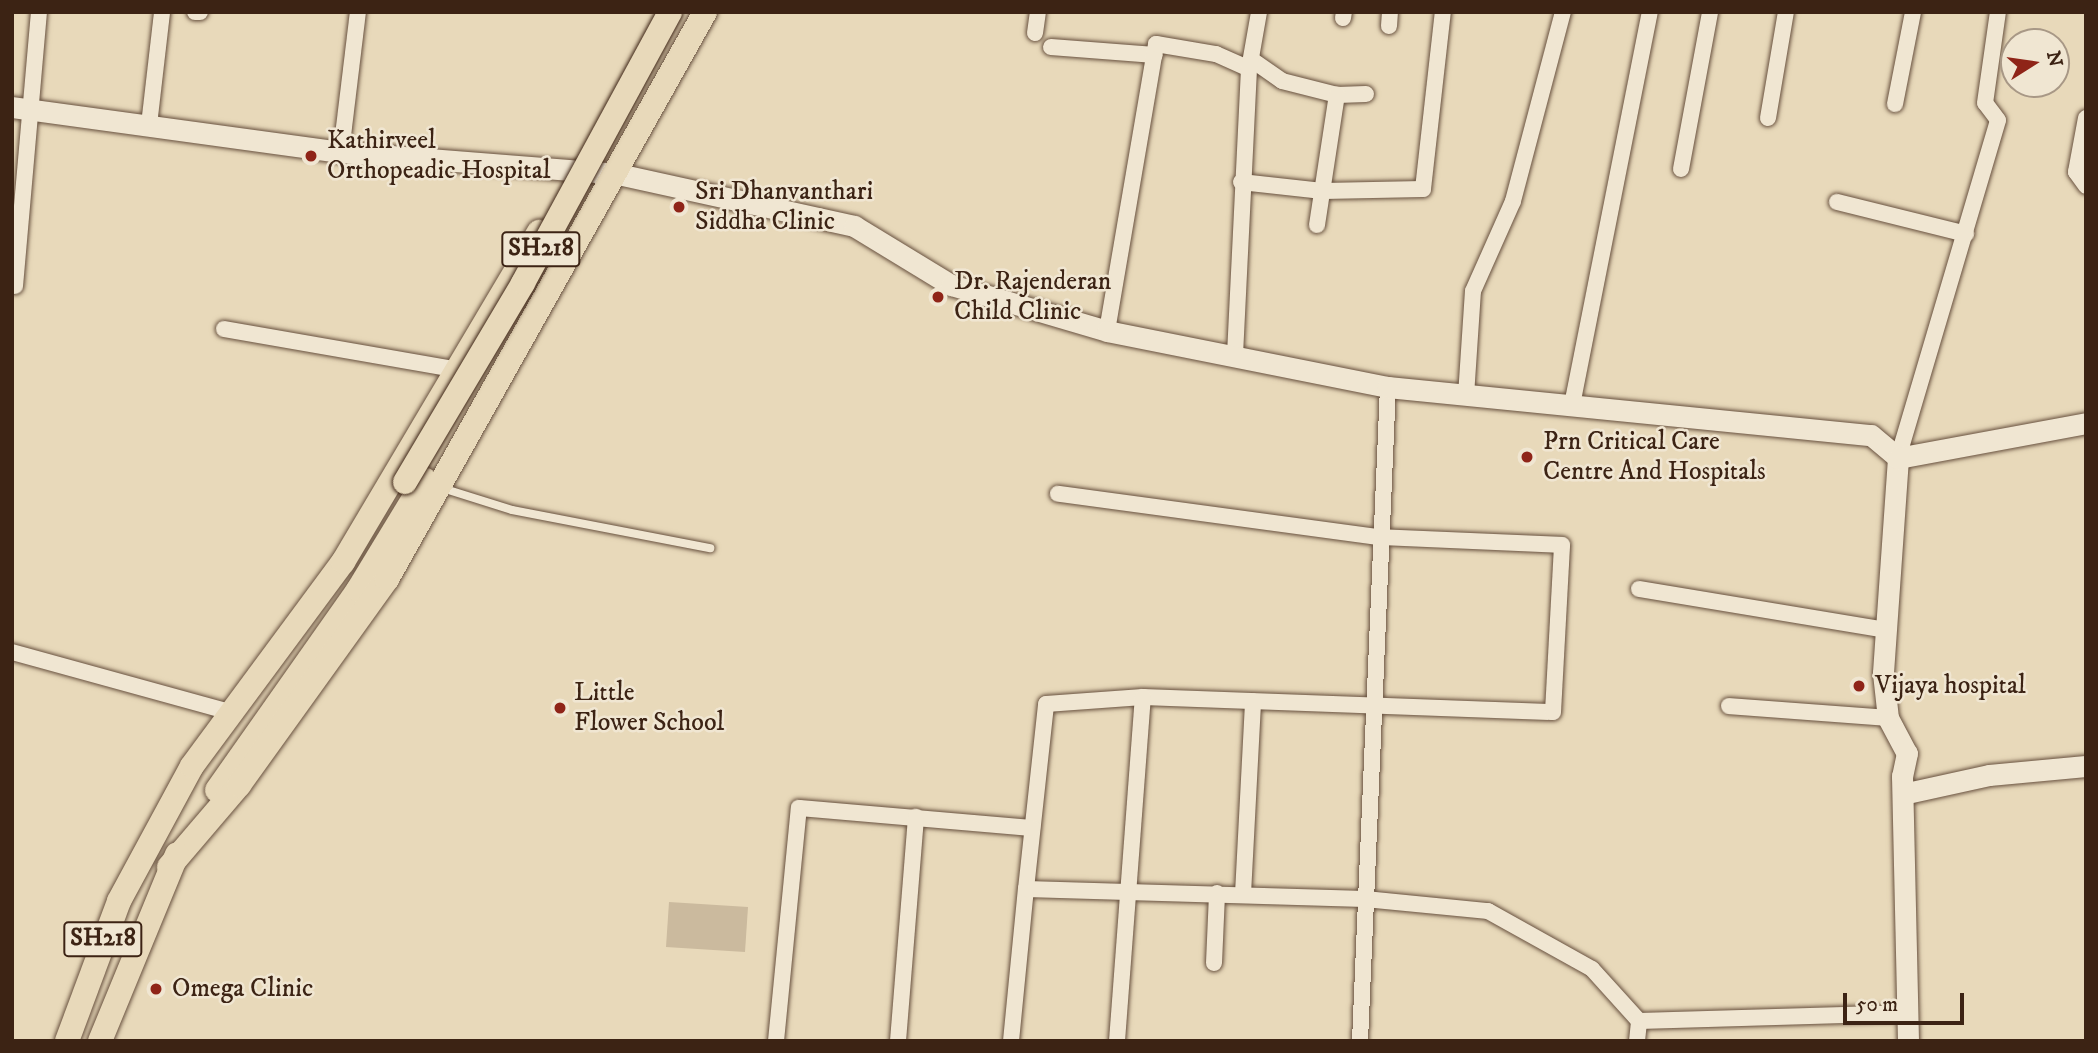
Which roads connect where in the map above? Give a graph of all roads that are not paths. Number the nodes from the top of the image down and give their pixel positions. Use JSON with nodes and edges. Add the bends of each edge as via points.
{"nodes":[{"id":1,"x":39,"y":12,"type":"edge"},
{"id":2,"x":162,"y":12,"type":"edge"},
{"id":3,"x":358,"y":12,"type":"edge"},
{"id":4,"x":656,"y":12,"type":"edge"},
{"id":5,"x":670,"y":12,"type":"edge"},
{"id":6,"x":688,"y":12,"type":"edge"},
{"id":7,"x":705,"y":12,"type":"edge"},
{"id":8,"x":1038,"y":12,"type":"edge"},
{"id":9,"x":1259,"y":12,"type":"edge"},
{"id":10,"x":1443,"y":12,"type":"edge"},
{"id":11,"x":1563,"y":12,"type":"edge"},
{"id":12,"x":1650,"y":12,"type":"edge"},
{"id":13,"x":1710,"y":12,"type":"edge"},
{"id":14,"x":1786,"y":12,"type":"edge"},
{"id":15,"x":1913,"y":12,"type":"edge"},
{"id":16,"x":1998,"y":12,"type":"edge"},
{"id":17,"x":1035,"y":33,"type":"dead end"},
{"id":18,"x":1051,"y":47,"type":"dead end"},
{"id":19,"x":1155,"y":55,"type":"junction"},
{"id":20,"x":1252,"y":65,"type":"junction"},
{"id":21,"x":1366,"y":94,"type":"dead end"},
{"id":22,"x":1337,"y":95,"type":"junction"},
{"id":23,"x":1895,"y":104,"type":"dead end"},
{"id":24,"x":12,"y":107,"type":"edge"},
{"id":25,"x":34,"y":110,"type":"junction"},
{"id":26,"x":1768,"y":118,"type":"dead end"},
{"id":27,"x":2086,"y":118,"type":"edge"},
{"id":28,"x":149,"y":125,"type":"junction"},
{"id":29,"x":341,"y":152,"type":"junction"},
{"id":30,"x":578,"y":168,"type":"junction"},
{"id":31,"x":1681,"y":169,"type":"dead end"},
{"id":32,"x":618,"y":174,"type":"junction"},
{"id":33,"x":1241,"y":182,"type":"junction"},
{"id":34,"x":2086,"y":186,"type":"edge"},
{"id":35,"x":1323,"y":191,"type":"junction"},
{"id":36,"x":18,"y":197,"type":"edge"},
{"id":37,"x":1837,"y":202,"type":"dead end"},
{"id":38,"x":1317,"y":225,"type":"dead end"},
{"id":39,"x":1966,"y":234,"type":"junction"},
{"id":40,"x":15,"y":286,"type":"dead end"},
{"id":41,"x":224,"y":329,"type":"dead end"},
{"id":42,"x":1107,"y":331,"type":"junction"},
{"id":43,"x":1235,"y":355,"type":"junction"},
{"id":44,"x":454,"y":369,"type":"junction"},
{"id":45,"x":1388,"y":387,"type":"junction"},
{"id":46,"x":1466,"y":396,"type":"junction"},
{"id":47,"x":1573,"y":400,"type":"junction"},
{"id":48,"x":2086,"y":423,"type":"edge"},
{"id":49,"x":1898,"y":458,"type":"junction"},
{"id":50,"x":440,"y":487,"type":"junction"},
{"id":51,"x":1058,"y":495,"type":"dead end"},
{"id":52,"x":1378,"y":537,"type":"junction"},
{"id":53,"x":710,"y":548,"type":"dead end"},
{"id":54,"x":1639,"y":589,"type":"dead end"},
{"id":55,"x":1887,"y":630,"type":"junction"},
{"id":56,"x":12,"y":652,"type":"edge"},
{"id":57,"x":1143,"y":697,"type":"junction"},
{"id":58,"x":1252,"y":701,"type":"junction"},
{"id":59,"x":1372,"y":705,"type":"junction"},
{"id":60,"x":1729,"y":706,"type":"dead end"},
{"id":61,"x":230,"y":712,"type":"junction"},
{"id":62,"x":1888,"y":718,"type":"junction"},
{"id":63,"x":2086,"y":766,"type":"edge"},
{"id":64,"x":1907,"y":793,"type":"junction"},
{"id":65,"x":916,"y":817,"type":"junction"},
{"id":66,"x":1032,"y":828,"type":"junction"},
{"id":67,"x":151,"y":843,"type":"junction"},
{"id":68,"x":169,"y":867,"type":"junction"},
{"id":69,"x":1026,"y":889,"type":"junction"},
{"id":70,"x":1130,"y":892,"type":"junction"},
{"id":71,"x":1217,"y":893,"type":"junction"},
{"id":72,"x":1243,"y":894,"type":"junction"},
{"id":73,"x":1365,"y":899,"type":"junction"},
{"id":74,"x":1214,"y":963,"type":"dead end"},
{"id":75,"x":1904,"y":1013,"type":"junction"},
{"id":76,"x":1639,"y":1021,"type":"junction"},
{"id":77,"x":67,"y":1041,"type":"edge"},
{"id":78,"x":100,"y":1041,"type":"edge"},
{"id":79,"x":776,"y":1041,"type":"edge"},
{"id":80,"x":898,"y":1041,"type":"edge"},
{"id":81,"x":1011,"y":1041,"type":"edge"},
{"id":82,"x":1117,"y":1041,"type":"edge"},
{"id":83,"x":1360,"y":1041,"type":"edge"},
{"id":84,"x":1636,"y":1041,"type":"edge"},
{"id":85,"x":1908,"y":1041,"type":"edge"}],
"edges":[{"from":1,"to":25,"type":"street"},
{"from":2,"to":28,"type":"street"},
{"from":3,"to":29,"type":"street"},
{"from":4,"to":30,"type":"main road"},
{"from":5,"to":67,"type":"main road","number":"SH218","bridge":true,"via":[[523,283],[348,574]]},
{"from":6,"to":68,"type":"main road","number":"SH218","via":[[390,540],[241,752]]},
{"from":7,"to":32,"type":"main road"},
{"from":8,"to":17,"type":"street"},
{"from":9,"to":20,"type":"street"},
{"from":10,"to":35,"type":"street","via":[[1423,190]]},
{"from":11,"to":46,"type":"street","via":[[1513,201],[1473,291]]},
{"from":12,"to":47,"type":"street"},
{"from":13,"to":31,"type":"street"},
{"from":14,"to":26,"type":"street"},
{"from":15,"to":23,"type":"street"},
{"from":16,"to":39,"type":"street","via":[[1985,103],[1998,120]]},
{"from":18,"to":19,"type":"street"},
{"from":19,"to":20,"type":"street","via":[[1156,44]]},
{"from":19,"to":42,"type":"street"},
{"from":20,"to":22,"type":"street","via":[[1282,81]]},
{"from":20,"to":33,"type":"street"},
{"from":21,"to":22,"type":"street"},
{"from":22,"to":35,"type":"street"},
{"from":24,"to":25,"type":"street"},
{"from":25,"to":28,"type":"street"},
{"from":25,"to":36,"type":"street"},
{"from":27,"to":34,"type":"street","via":[[2076,172]]},
{"from":28,"to":29,"type":"street"},
{"from":29,"to":30,"type":"street"},
{"from":30,"to":32,"type":"street"},
{"from":30,"to":44,"type":"main road"},
{"from":32,"to":42,"type":"street","via":[[854,226],[951,285]]},
{"from":32,"to":50,"type":"main road"},
{"from":33,"to":35,"type":"street"},
{"from":33,"to":43,"type":"street"},
{"from":35,"to":38,"type":"street"},
{"from":36,"to":40,"type":"street"},
{"from":37,"to":39,"type":"street"},
{"from":39,"to":49,"type":"street"},
{"from":41,"to":44,"type":"street"},
{"from":42,"to":43,"type":"street"},
{"from":43,"to":45,"type":"street"},
{"from":44,"to":61,"type":"main road","via":[[343,562]]},
{"from":45,"to":46,"type":"street"},
{"from":45,"to":52,"type":"street"},
{"from":46,"to":47,"type":"street"},
{"from":47,"to":49,"type":"street","via":[[1871,435]]},
{"from":48,"to":49,"type":"street"},
{"from":49,"to":55,"type":"street"},
{"from":50,"to":53,"type":"lane","via":[[512,510]]},
{"from":50,"to":68,"type":"main road","via":[[379,590],[239,785]]},
{"from":51,"to":52,"type":"street"},
{"from":52,"to":59,"type":"street"},
{"from":52,"to":59,"type":"street","via":[[1562,545],[1553,712]]},
{"from":54,"to":55,"type":"street"},
{"from":55,"to":62,"type":"street"},
{"from":56,"to":61,"type":"street"},
{"from":57,"to":58,"type":"street"},
{"from":57,"to":66,"type":"street","via":[[1046,704]]},
{"from":57,"to":70,"type":"street"},
{"from":58,"to":59,"type":"street"},
{"from":58,"to":72,"type":"street"},
{"from":59,"to":73,"type":"street"},
{"from":60,"to":62,"type":"street"},
{"from":61,"to":67,"type":"main road"},
{"from":62,"to":64,"type":"street","via":[[1907,753],[1902,776]]},
{"from":63,"to":64,"type":"street","via":[[1989,775]]},
{"from":64,"to":75,"type":"street"},
{"from":65,"to":66,"type":"street"},
{"from":65,"to":79,"type":"street","via":[[799,808]]},
{"from":65,"to":80,"type":"street"},
{"from":66,"to":69,"type":"street"},
{"from":67,"to":77,"type":"main road","number":"SH218","via":[[119,901]]},
{"from":68,"to":78,"type":"main road","number":"SH218"},
{"from":69,"to":70,"type":"street"},
{"from":69,"to":81,"type":"street"},
{"from":70,"to":71,"type":"street"},
{"from":70,"to":82,"type":"street"},
{"from":71,"to":72,"type":"street"},
{"from":71,"to":74,"type":"street"},
{"from":72,"to":73,"type":"street"},
{"from":73,"to":76,"type":"street","via":[[1488,911],[1591,970]]},
{"from":73,"to":83,"type":"street"},
{"from":75,"to":76,"type":"street"},
{"from":75,"to":85,"type":"street"},
{"from":76,"to":84,"type":"street"}]}
